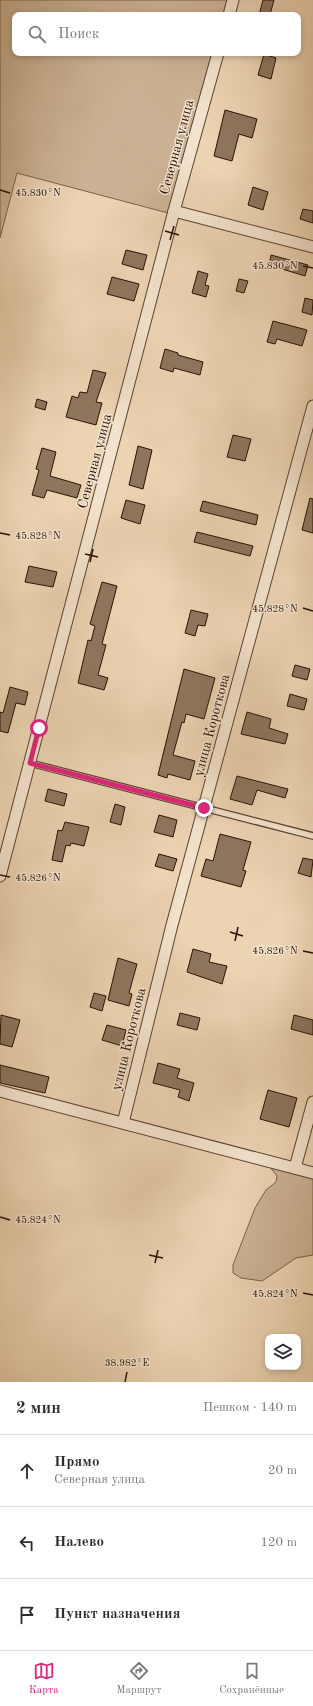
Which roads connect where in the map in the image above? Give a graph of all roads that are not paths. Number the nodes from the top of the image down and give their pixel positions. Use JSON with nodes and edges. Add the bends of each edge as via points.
{"nodes":[{"id":1,"x":233,"y":0,"type":"edge"},
{"id":2,"x":229,"y":12,"type":"edge"},
{"id":3,"x":217,"y":56,"type":"edge"},
{"id":4,"x":174,"y":211,"type":"junction"},
{"id":5,"x":313,"y":247,"type":"edge"},
{"id":6,"x":313,"y":406,"type":"edge"},
{"id":7,"x":30,"y":763,"type":"junction"},
{"id":8,"x":204,"y":808,"type":"junction"},
{"id":9,"x":313,"y":836,"type":"edge"},
{"id":10,"x":0,"y":876,"type":"edge"},
{"id":11,"x":0,"y":1091,"type":"edge"},
{"id":12,"x":313,"y":1102,"type":"edge"},
{"id":13,"x":122,"y":1123,"type":"junction"},
{"id":14,"x":296,"y":1168,"type":"junction"},
{"id":15,"x":313,"y":1173,"type":"edge"}],
"edges":[{"from":1,"to":2,"type":"street"},
{"from":3,"to":4,"type":"street","name":"Северная улица"},
{"from":4,"to":5,"type":"street"},
{"from":4,"to":7,"type":"street","name":"Северная улица"},
{"from":6,"to":8,"type":"street","name":"улица Короткова"},
{"from":7,"to":8,"type":"lane"},
{"from":7,"to":10,"type":"street","name":"Северная улица"},
{"from":8,"to":9,"type":"lane"},
{"from":8,"to":13,"type":"street","name":"улица Короткова"},
{"from":11,"to":13,"type":"street"},
{"from":12,"to":14,"type":"street"},
{"from":13,"to":14,"type":"street"},
{"from":14,"to":15,"type":"street"}]}
